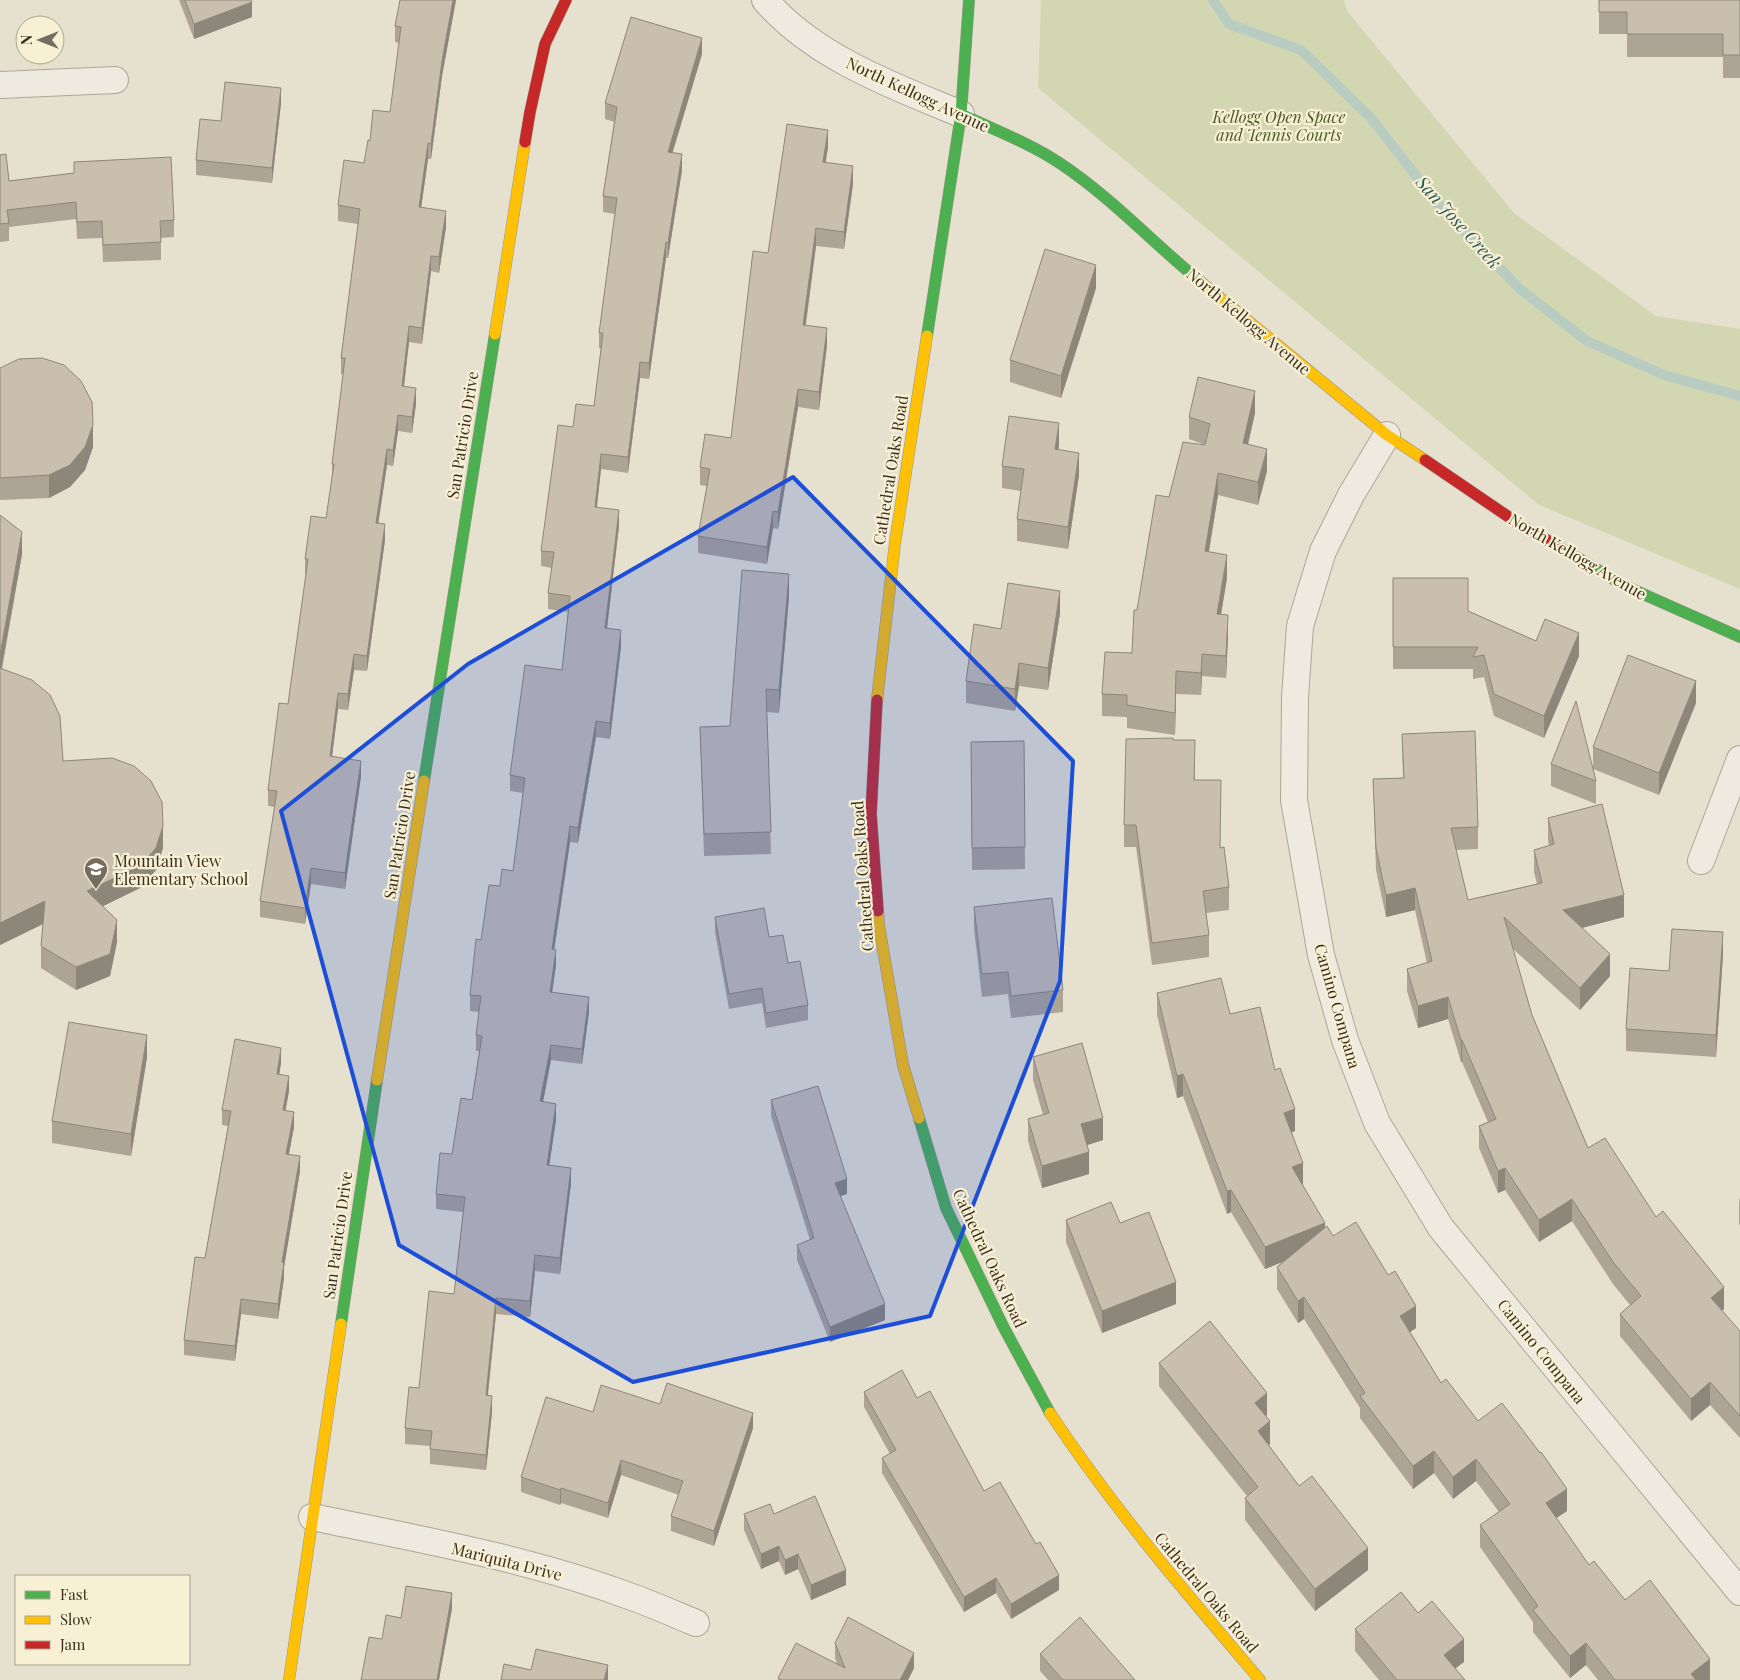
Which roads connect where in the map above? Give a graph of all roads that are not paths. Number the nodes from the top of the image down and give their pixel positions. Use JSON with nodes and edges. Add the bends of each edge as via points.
{"nodes":[{"id":1,"x":566,"y":0,"type":"edge"},
{"id":2,"x":765,"y":0,"type":"edge"},
{"id":3,"x":969,"y":0,"type":"edge"},
{"id":4,"x":115,"y":80,"type":"dead end"},
{"id":5,"x":0,"y":85,"type":"edge"},
{"id":6,"x":961,"y":114,"type":"junction"},
{"id":7,"x":1387,"y":435,"type":"junction"},
{"id":8,"x":1740,"y":637,"type":"edge"},
{"id":9,"x":1740,"y":759,"type":"edge"},
{"id":10,"x":1701,"y":861,"type":"dead end"},
{"id":11,"x":312,"y":1518,"type":"junction"},
{"id":12,"x":1740,"y":1592,"type":"edge"},
{"id":13,"x":696,"y":1623,"type":"dead end"},
{"id":14,"x":289,"y":1680,"type":"edge"},
{"id":15,"x":1260,"y":1680,"type":"edge"}],
"edges":[{"from":1,"to":11,"type":"street","name":"San Patricio Drive","via":[[545,44],[530,112],[379,1065]]},
{"from":2,"to":6,"type":"street","name":"North Kellogg Avenue","via":[[778,15],[825,52],[900,89]]},
{"from":3,"to":6,"type":"street","name":"Cathedral Oaks Road"},
{"from":4,"to":5,"type":"street"},
{"from":6,"to":7,"type":"street","name":"North Kellogg Avenue","via":[[1061,164]]},
{"from":6,"to":15,"type":"street","name":"Cathedral Oaks Road","via":[[895,543],[875,718],[871,814],[879,926],[903,1065],[946,1208],[1002,1326],[1045,1405],[1083,1463],[1162,1565]]},
{"from":7,"to":8,"type":"street","name":"North Kellogg Avenue","via":[[1522,526],[1625,586]]},
{"from":7,"to":12,"type":"street","name":"Camino Compana","via":[[1323,550],[1299,635],[1294,800],[1321,955],[1345,1040],[1377,1122],[1441,1228]]},
{"from":9,"to":10,"type":"street"},
{"from":11,"to":13,"type":"street","name":"Mariquita Drive","via":[[487,1554],[629,1596]]},
{"from":11,"to":14,"type":"street","name":"San Patricio Drive"}]}
